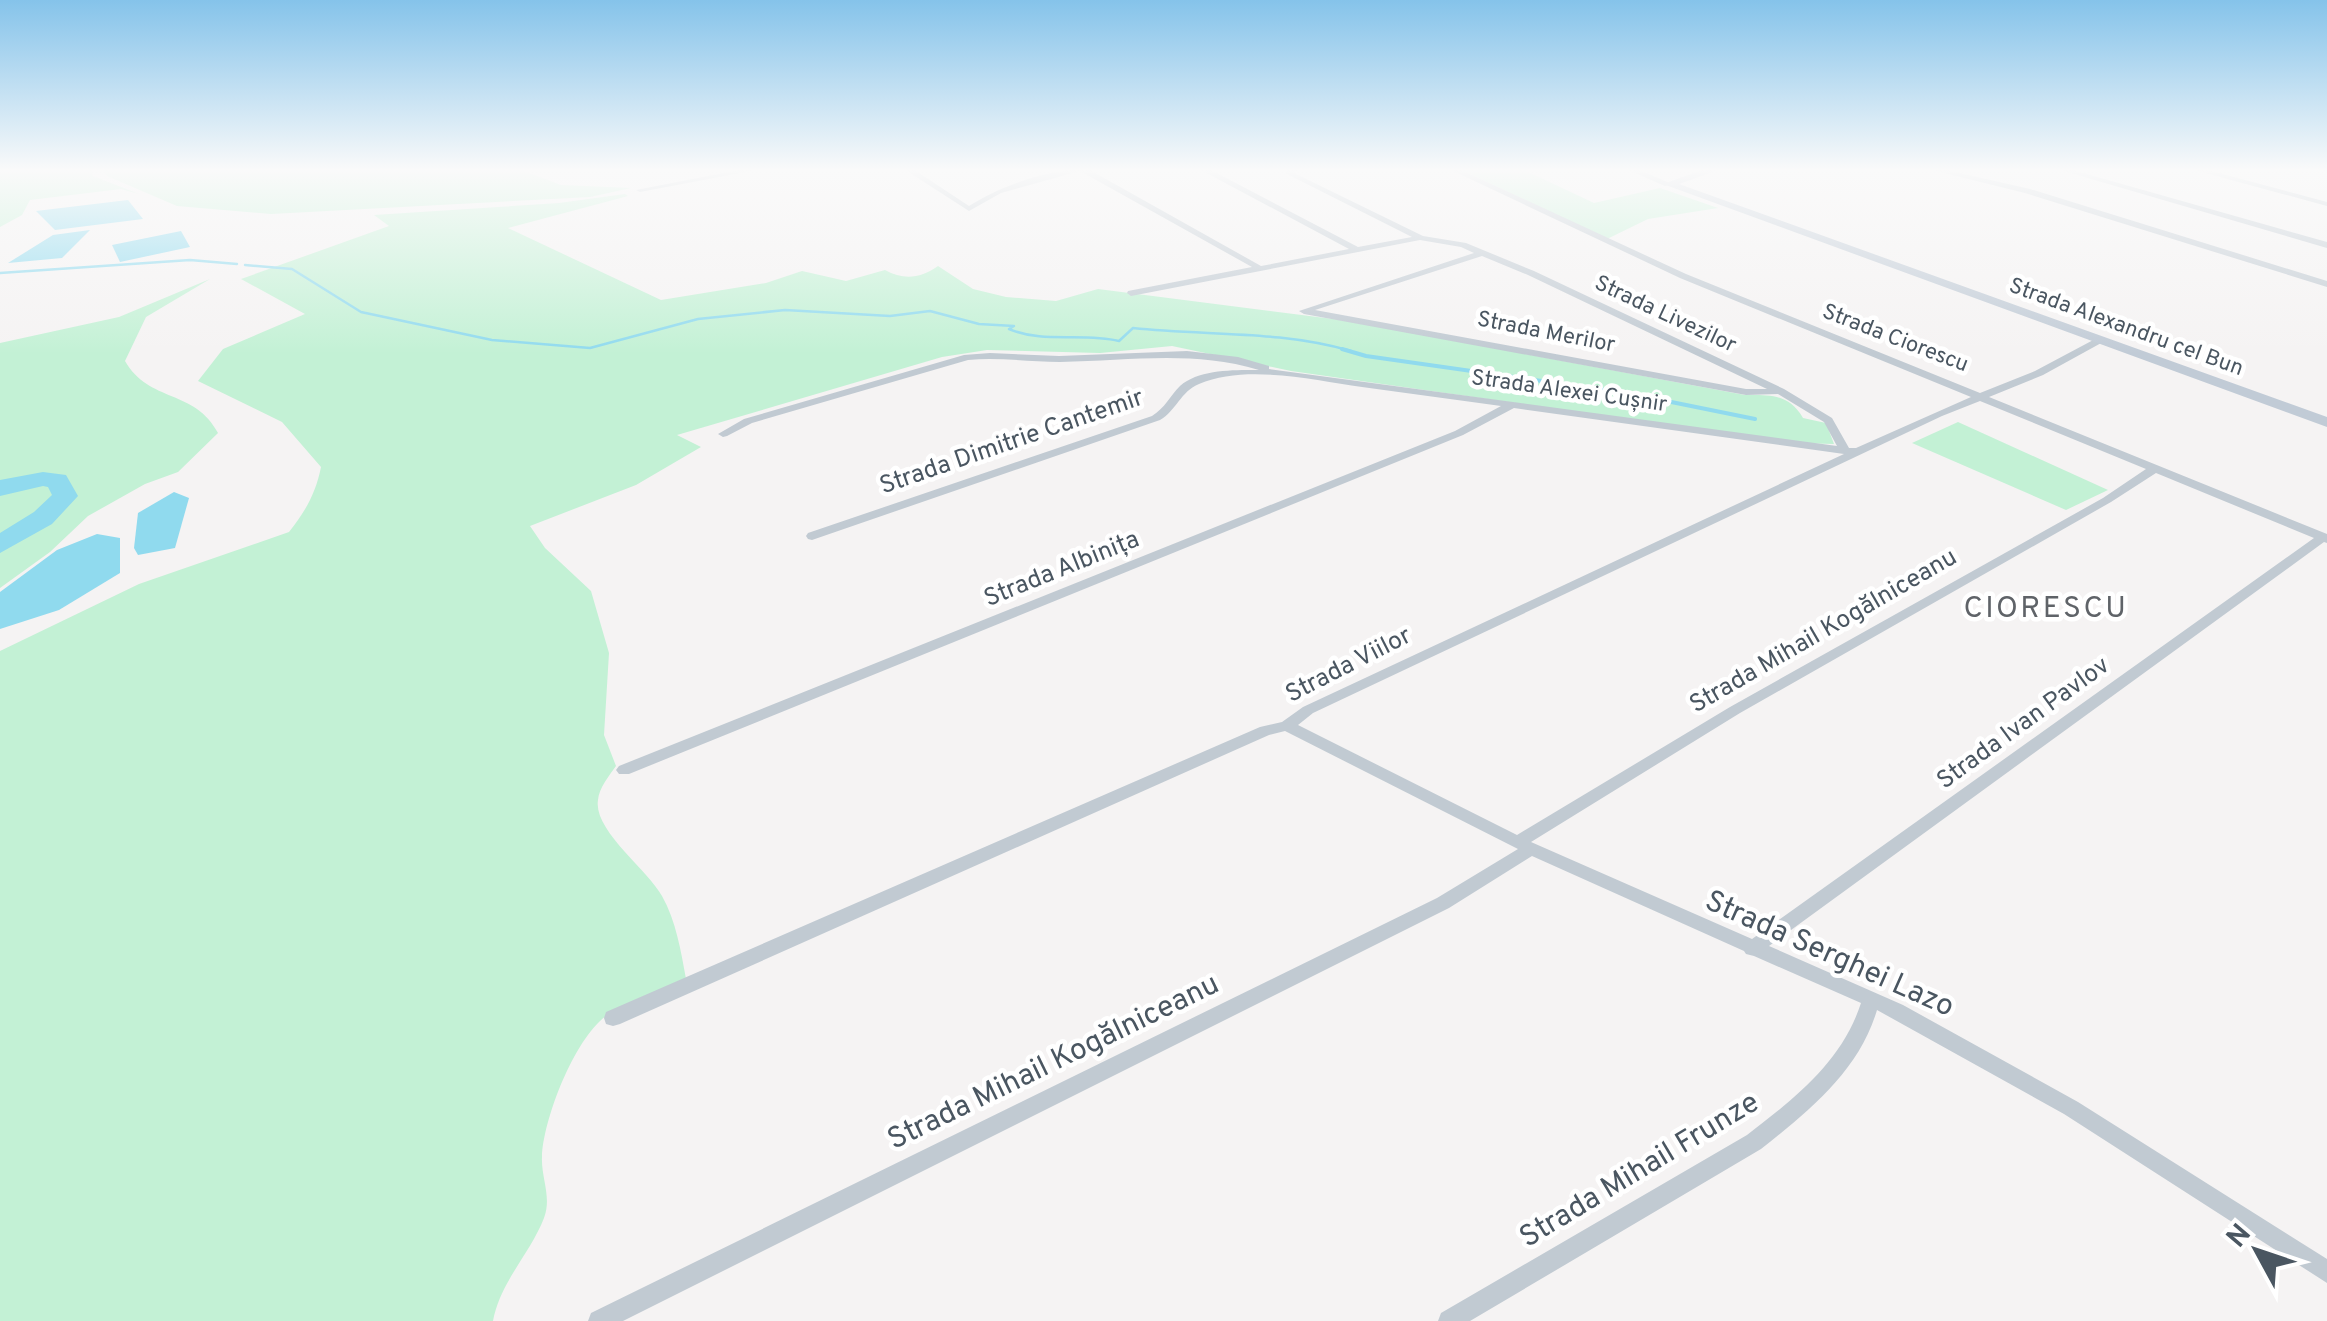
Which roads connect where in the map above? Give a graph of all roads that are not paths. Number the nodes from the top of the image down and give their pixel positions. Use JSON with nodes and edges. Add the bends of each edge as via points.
{"nodes":[{"id":1,"x":1192,"y":231,"type":"edge"},
{"id":2,"x":1321,"y":231,"type":"edge"},
{"id":3,"x":1406,"y":231,"type":"edge"},
{"id":4,"x":1579,"y":231,"type":"edge"},
{"id":5,"x":1797,"y":231,"type":"edge"},
{"id":6,"x":2155,"y":231,"type":"edge"},
{"id":7,"x":2277,"y":231,"type":"edge"},
{"id":8,"x":1421,"y":238,"type":"junction"},
{"id":9,"x":2327,"y":245,"type":"edge"},
{"id":10,"x":1354,"y":248,"type":"junction"},
{"id":11,"x":1483,"y":253,"type":"junction"},
{"id":12,"x":1258,"y":267,"type":"junction"},
{"id":13,"x":2327,"y":284,"type":"edge"},
{"id":14,"x":1131,"y":293,"type":"dead end"},
{"id":15,"x":2100,"y":340,"type":"junction"},
{"id":16,"x":1275,"y":372,"type":"junction"},
{"id":17,"x":1780,"y":391,"type":"junction"},
{"id":18,"x":1985,"y":396,"type":"junction"},
{"id":19,"x":1514,"y":404,"type":"junction"},
{"id":20,"x":2327,"y":422,"type":"edge"},
{"id":21,"x":723,"y":434,"type":"dead end"},
{"id":22,"x":1851,"y":452,"type":"junction"},
{"id":23,"x":2156,"y":468,"type":"junction"},
{"id":24,"x":812,"y":536,"type":"dead end"},
{"id":25,"x":2325,"y":538,"type":"edge"},
{"id":26,"x":1287,"y":726,"type":"junction"},
{"id":27,"x":624,"y":770,"type":"dead end"},
{"id":28,"x":1524,"y":846,"type":"junction"},
{"id":29,"x":1752,"y":949,"type":"junction"},
{"id":30,"x":1871,"y":1000,"type":"junction"},
{"id":31,"x":613,"y":1018,"type":"dead end"},
{"id":32,"x":2327,"y":1272,"type":"edge"},
{"id":33,"x":600,"y":1321,"type":"edge"},
{"id":34,"x":1449,"y":1321,"type":"edge"}],
"edges":[{"from":1,"to":12,"type":"street"},
{"from":2,"to":10,"type":"street"},
{"from":3,"to":8,"type":"street","name":"Strada Livezilor"},
{"from":4,"to":18,"type":"street","name":"Strada Ciorescu"},
{"from":5,"to":15,"type":"street","name":"Strada Alexandru cel Bun"},
{"from":6,"to":13,"type":"street"},
{"from":7,"to":9,"type":"street"},
{"from":8,"to":10,"type":"street"},
{"from":8,"to":11,"type":"street","name":"Strada Livezilor"},
{"from":10,"to":12,"type":"street"},
{"from":11,"to":17,"type":"street","name":"Strada Livezilor"},
{"from":11,"to":17,"type":"street","name":"Strada Merilor","via":[[1304,312],[1746,392]]},
{"from":12,"to":14,"type":"street"},
{"from":15,"to":18,"type":"street","name":"Strada Viilor"},
{"from":15,"to":20,"type":"street","name":"Strada Alexandru cel Bun"},
{"from":16,"to":19,"type":"street","name":"Strada Alexei Cușnir"},
{"from":16,"to":21,"type":"street","via":[[1174,352],[1064,359],[979,355],[880,380]]},
{"from":16,"to":24,"type":"street","name":"Strada Dimitrie Cantemir","via":[[1200,380],[1156,418]]},
{"from":17,"to":22,"type":"street","name":"Strada Livezilor","via":[[1828,420]]},
{"from":18,"to":22,"type":"street","name":"Strada Viilor"},
{"from":18,"to":23,"type":"street","name":"Strada Ciorescu"},
{"from":19,"to":22,"type":"street","name":"Strada Alexei Cușnir"},
{"from":19,"to":27,"type":"street","name":"Strada Albinița","via":[[1440,440]]},
{"from":22,"to":26,"type":"street","name":"Strada Viilor","via":[[1308,710]]},
{"from":23,"to":25,"type":"street","name":"Strada Ciorescu"},
{"from":23,"to":28,"type":"street","name":"Strada Mihail Kogălniceanu","via":[[1633,770]]},
{"from":25,"to":29,"type":"street","name":"Strada Ivan Pavlov"},
{"from":26,"to":28,"type":"street","name":"Strada Serghei Lazo"},
{"from":26,"to":31,"type":"street","name":"Strada Viilor"},
{"from":28,"to":29,"type":"street","name":"Strada Serghei Lazo"},
{"from":28,"to":33,"type":"street","name":"Strada Mihail Kogălniceanu","via":[[1444,903]]},
{"from":29,"to":30,"type":"street","name":"Strada Serghei Lazo"},
{"from":30,"to":32,"type":"street","name":"Strada Serghei Lazo","via":[[2030,1084]]},
{"from":30,"to":34,"type":"street","name":"Strada Mihail Frunze","via":[[1848,1052],[1754,1142]]}]}
